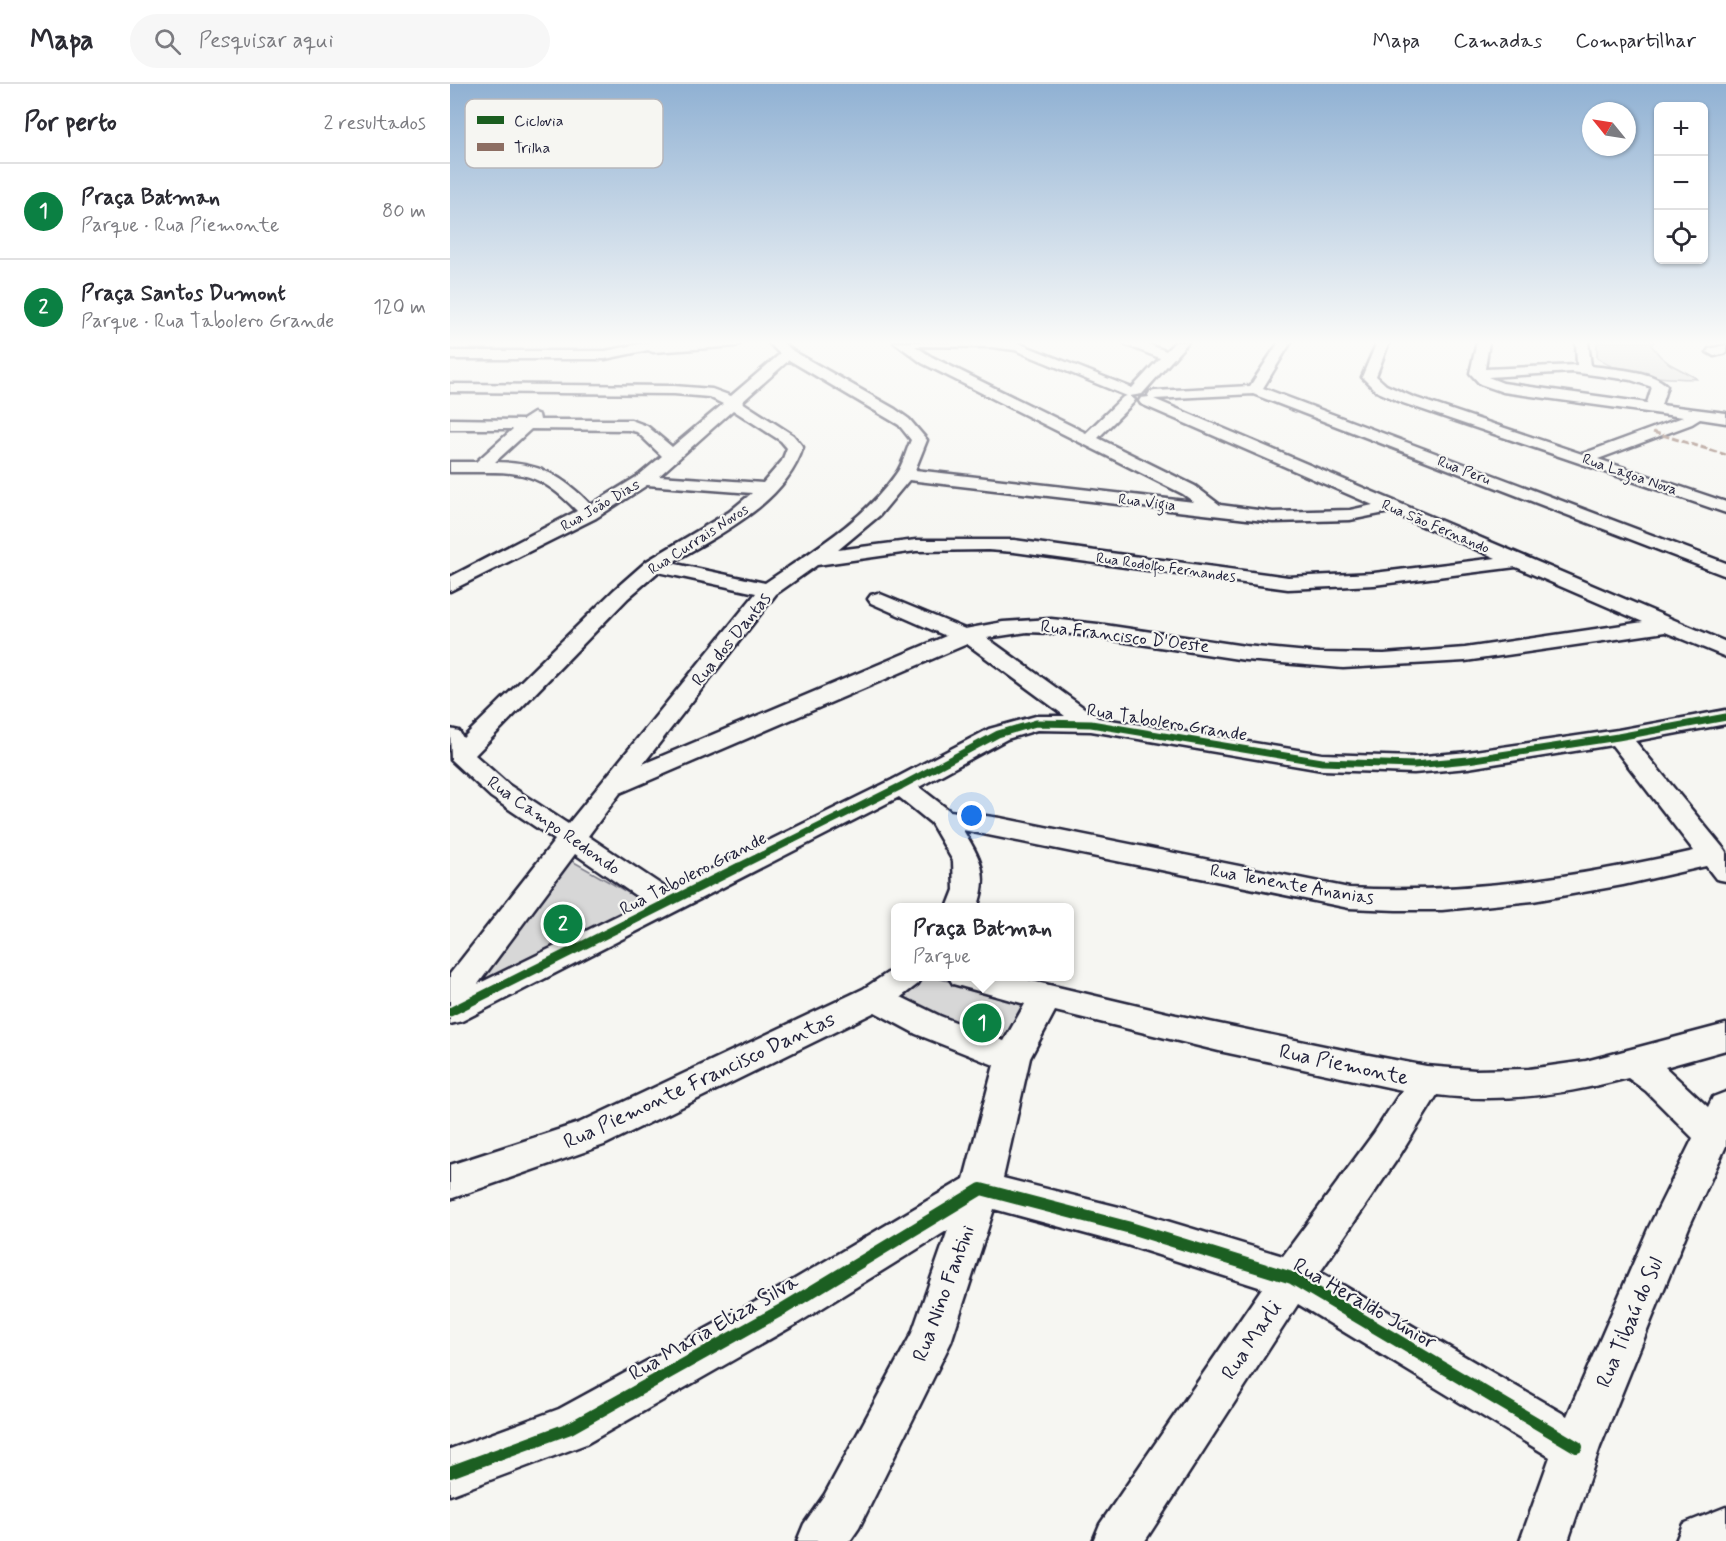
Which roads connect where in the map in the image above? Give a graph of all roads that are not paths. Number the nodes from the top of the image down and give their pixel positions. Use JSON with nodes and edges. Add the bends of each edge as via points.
{"nodes":[{"id":1,"x":543,"y":410,"type":"edge"},
{"id":2,"x":725,"y":410,"type":"edge"},
{"id":3,"x":744,"y":410,"type":"edge"},
{"id":4,"x":887,"y":410,"type":"edge"},
{"id":5,"x":1029,"y":410,"type":"edge"},
{"id":6,"x":1122,"y":410,"type":"edge"},
{"id":7,"x":1171,"y":410,"type":"edge"},
{"id":8,"x":1307,"y":410,"type":"edge"},
{"id":9,"x":1438,"y":410,"type":"edge"},
{"id":10,"x":1683,"y":410,"type":"edge"},
{"id":11,"x":1698,"y":412,"type":"junction"},
{"id":12,"x":1726,"y":418,"type":"edge"},
{"id":13,"x":450,"y":424,"type":"edge"},
{"id":14,"x":526,"y":424,"type":"junction"},
{"id":15,"x":1088,"y":439,"type":"junction"},
{"id":16,"x":672,"y":456,"type":"junction"},
{"id":17,"x":1585,"y":458,"type":"junction"},
{"id":18,"x":450,"y":467,"type":"edge"},
{"id":19,"x":478,"y":468,"type":"junction"},
{"id":20,"x":905,"y":474,"type":"junction"},
{"id":21,"x":644,"y":480,"type":"junction"},
{"id":22,"x":768,"y":489,"type":"junction"},
{"id":23,"x":1390,"y":507,"type":"junction"},
{"id":24,"x":1726,"y":508,"type":"edge"},
{"id":25,"x":1216,"y":511,"type":"junction"},
{"id":26,"x":590,"y":514,"type":"junction"},
{"id":27,"x":814,"y":559,"type":"junction"},
{"id":28,"x":1519,"y":561,"type":"junction"},
{"id":29,"x":654,"y":565,"type":"junction"},
{"id":30,"x":1726,"y":570,"type":"edge"},
{"id":31,"x":450,"y":585,"type":"edge"},
{"id":32,"x":769,"y":590,"type":"junction"},
{"id":33,"x":878,"y":599,"type":"dead end"},
{"id":34,"x":1667,"y":625,"type":"junction"},
{"id":35,"x":966,"y":636,"type":"junction"},
{"id":36,"x":1726,"y":650,"type":"edge"},
{"id":37,"x":1726,"y":717,"type":"edge"},
{"id":38,"x":1091,"y":724,"type":"junction"},
{"id":39,"x":1618,"y":737,"type":"junction"},
{"id":40,"x":455,"y":746,"type":"edge"},
{"id":41,"x":901,"y":786,"type":"junction"},
{"id":42,"x":611,"y":787,"type":"junction"},
{"id":43,"x":942,"y":818,"type":"junction"},
{"id":44,"x":1000,"y":827,"type":"junction"},
{"id":45,"x":571,"y":840,"type":"junction"},
{"id":46,"x":967,"y":861,"type":"junction"},
{"id":47,"x":1720,"y":864,"type":"edge"},
{"id":48,"x":668,"y":903,"type":"junction"},
{"id":49,"x":965,"y":903,"type":"edge"},
{"id":50,"x":900,"y":981,"type":"edge"},
{"id":51,"x":983,"y":981,"type":"edge"},
{"id":52,"x":450,"y":997,"type":"edge"},
{"id":53,"x":875,"y":998,"type":"junction"},
{"id":54,"x":1046,"y":998,"type":"junction"},
{"id":55,"x":450,"y":1012,"type":"edge"},
{"id":56,"x":1726,"y":1036,"type":"edge"},
{"id":57,"x":1013,"y":1058,"type":"junction"},
{"id":58,"x":1631,"y":1062,"type":"junction"},
{"id":59,"x":1427,"y":1081,"type":"junction"},
{"id":60,"x":1719,"y":1120,"type":"edge"},
{"id":61,"x":450,"y":1182,"type":"edge"},
{"id":62,"x":981,"y":1189,"type":"junction"},
{"id":63,"x":1292,"y":1278,"type":"junction"},
{"id":64,"x":1576,"y":1447,"type":"junction"},
{"id":65,"x":450,"y":1472,"type":"edge"},
{"id":66,"x":1726,"y":1531,"type":"edge"},
{"id":67,"x":821,"y":1541,"type":"edge"},
{"id":68,"x":1117,"y":1541,"type":"edge"},
{"id":69,"x":1544,"y":1541,"type":"edge"},
{"id":70,"x":1700,"y":1541,"type":"edge"}],
"edges":[{"from":1,"to":14,"type":"street"},
{"from":2,"to":16,"type":"street","name":"Rua João Dias"},
{"from":3,"to":22,"type":"street","name":"Rua Currais Novos","via":[[795,447],[790,462]]},
{"from":4,"to":20,"type":"street","name":"Rua dos Dantas","via":[[919,440]]},
{"from":5,"to":15,"type":"street"},
{"from":6,"to":15,"type":"street"},
{"from":7,"to":23,"type":"street","name":"Rua São Fernando"},
{"from":8,"to":30,"type":"street","name":"Rua Peru"},
{"from":9,"to":17,"type":"street","name":"Rua Lagoa Nova"},
{"from":10,"to":11,"type":"street"},
{"from":11,"to":12,"type":"street"},
{"from":11,"to":17,"type":"street","via":[[1688,421]]},
{"from":13,"to":14,"type":"street"},
{"from":14,"to":16,"type":"street","via":[[631,425],[642,429]]},
{"from":14,"to":19,"type":"street"},
{"from":15,"to":25,"type":"street","via":[[1189,490]]},
{"from":16,"to":21,"type":"street","name":"Rua João Dias"},
{"from":17,"to":24,"type":"street","name":"Rua Lagoa Nova"},
{"from":18,"to":19,"type":"street"},
{"from":19,"to":26,"type":"street","via":[[515,469],[547,476]]},
{"from":20,"to":25,"type":"street","name":"Rua Vigia"},
{"from":20,"to":27,"type":"street","name":"Rua dos Dantas","via":[[874,511]]},
{"from":21,"to":22,"type":"street"},
{"from":21,"to":26,"type":"street","name":"Rua João Dias"},
{"from":22,"to":29,"type":"street","name":"Rua Currais Novos","via":[[735,516]]},
{"from":23,"to":25,"type":"street","name":"Rua Vigia","via":[[1350,515],[1297,518]]},
{"from":23,"to":28,"type":"street","name":"Rua São Fernando"},
{"from":26,"to":31,"type":"street","name":"Rua João Dias"},
{"from":27,"to":28,"type":"street","name":"Rua Rodolfo Fernandes","via":[[919,544],[979,543],[1288,583],[1323,583]]},
{"from":27,"to":32,"type":"street","name":"Rua dos Dantas"},
{"from":28,"to":34,"type":"street","name":"Rua São Fernando"},
{"from":29,"to":32,"type":"street"},
{"from":29,"to":40,"type":"street","name":"Rua Currais Novos"},
{"from":32,"to":42,"type":"street","name":"Rua dos Dantas"},
{"from":33,"to":35,"type":"street"},
{"from":34,"to":35,"type":"street","name":"Rua Francisco D'Oeste","via":[[1454,655],[1379,661],[1293,657],[1046,624]]},
{"from":34,"to":36,"type":"street","name":"Rua São Fernando"},
{"from":35,"to":38,"type":"street"},
{"from":35,"to":42,"type":"street","name":"Rua Francisco D'Oeste"},
{"from":37,"to":39,"type":"street","name":"Rua Tabolero Grande"},
{"from":38,"to":39,"type":"street","name":"Rua Tabolero Grande","via":[[1322,762],[1374,765],[1468,760]]},
{"from":38,"to":41,"type":"street","name":"Rua Tabolero Grande","via":[[1058,722],[1016,728]]},
{"from":39,"to":47,"type":"street"},
{"from":40,"to":45,"type":"street","name":"Rua Campo Redondo","via":[[500,791]]},
{"from":41,"to":43,"type":"street"},
{"from":41,"to":48,"type":"street","name":"Rua Tabolero Grande"},
{"from":42,"to":45,"type":"street","name":"Rua dos Dantas"},
{"from":43,"to":44,"type":"street","name":"Rua Tenente Ananias"},
{"from":43,"to":46,"type":"street"},
{"from":44,"to":46,"type":"street","via":[[971,845]]},
{"from":44,"to":47,"type":"street","name":"Rua Tenente Ananias","via":[[1329,894],[1398,902],[1534,893],[1650,871]]},
{"from":45,"to":48,"type":"street","name":"Rua Campo Redondo"},
{"from":45,"to":52,"type":"street","name":"Rua dos Dantas"},
{"from":46,"to":49,"type":"street","via":[[969,890]]},
{"from":48,"to":55,"type":"street","name":"Rua Tabolero Grande"},
{"from":50,"to":53,"type":"street","name":"Rua Piemonte Francisco Dantas"},
{"from":51,"to":54,"type":"street","name":"Rua Piemonte"},
{"from":53,"to":57,"type":"street","via":[[928,1025]]},
{"from":53,"to":61,"type":"street","name":"Rua Piemonte Francisco Dantas","via":[[591,1134]]},
{"from":54,"to":57,"type":"street","name":"Rua Nino Fantini"},
{"from":54,"to":59,"type":"street","name":"Rua Piemonte"},
{"from":56,"to":58,"type":"street","name":"Rua Piemonte"},
{"from":57,"to":62,"type":"street","name":"Rua Nino Fantini"},
{"from":58,"to":59,"type":"street","name":"Rua Piemonte","via":[[1571,1077],[1501,1085]]},
{"from":58,"to":60,"type":"street"},
{"from":59,"to":63,"type":"street","name":"Rua Marli"},
{"from":60,"to":64,"type":"street","name":"Rua Tibaú do Sul"},
{"from":62,"to":63,"type":"street","name":"Rua Heraldo Júnior","via":[[1127,1227]]},
{"from":62,"to":65,"type":"street","name":"Rua Maria Eliza Silva","via":[[783,1309],[570,1428]]},
{"from":62,"to":67,"type":"street","name":"Rua Nino Fantini","via":[[930,1341],[842,1511]]},
{"from":63,"to":64,"type":"street","name":"Rua Heraldo Júnior"},
{"from":63,"to":68,"type":"street","name":"Rua Marli"},
{"from":64,"to":69,"type":"street","name":"Rua Tibaú do Sul"},
{"from":66,"to":70,"type":"street"}]}
